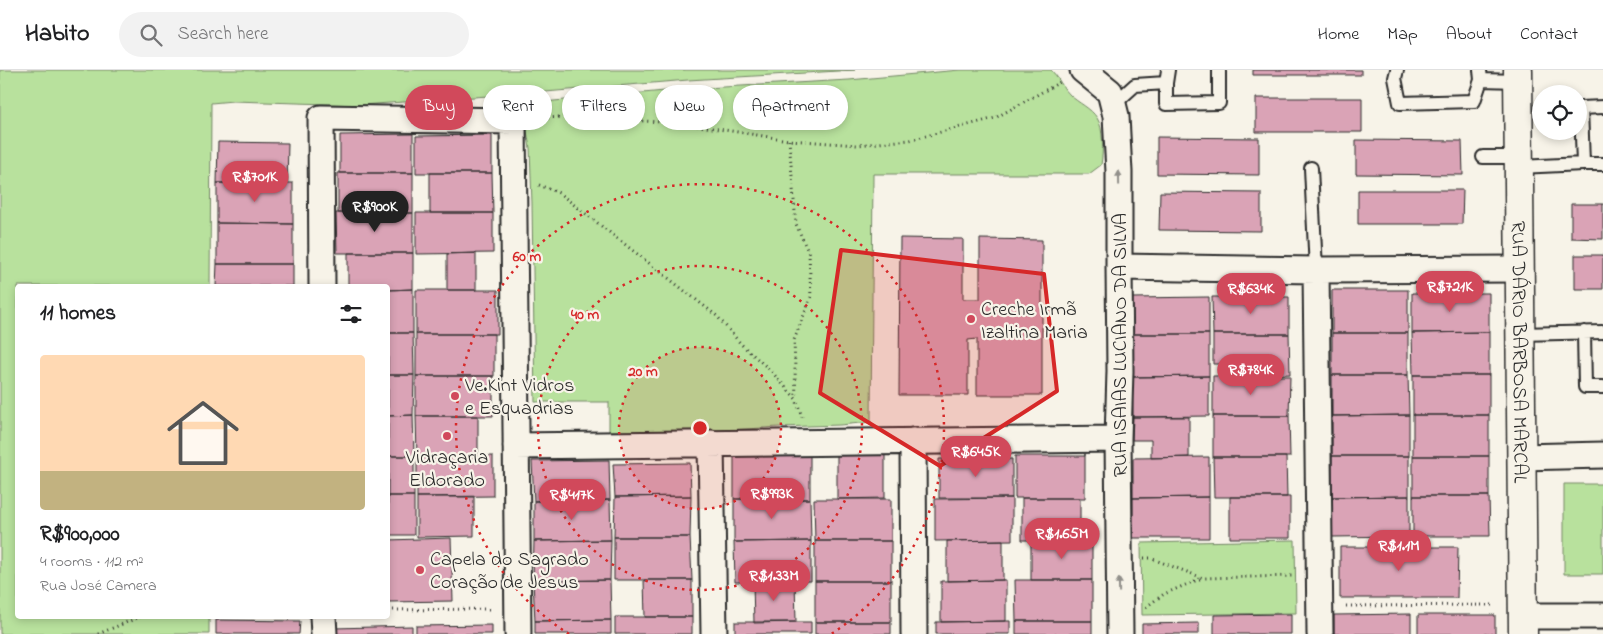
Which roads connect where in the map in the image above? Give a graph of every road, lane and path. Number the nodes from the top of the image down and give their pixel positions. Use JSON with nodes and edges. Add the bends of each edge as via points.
{"nodes":[{"id":1,"x":1219,"y":70,"type":"edge"},
{"id":2,"x":1397,"y":70,"type":"edge"},
{"id":3,"x":1074,"y":75,"type":"edge"},
{"id":4,"x":1480,"y":75,"type":"edge"},
{"id":5,"x":1518,"y":75,"type":"edge"},
{"id":6,"x":1167,"y":76,"type":"edge"},
{"id":7,"x":1113,"y":105,"type":"junction"},
{"id":8,"x":1603,"y":107,"type":"edge"},
{"id":9,"x":552,"y":117,"type":"edge"},
{"id":10,"x":483,"y":121,"type":"edge"},
{"id":11,"x":513,"y":130,"type":"edge"},
{"id":12,"x":789,"y":140,"type":"junction"},
{"id":13,"x":1483,"y":157,"type":"dead end"},
{"id":14,"x":1519,"y":162,"type":"junction"},
{"id":15,"x":1583,"y":164,"type":"junction"},
{"id":16,"x":1603,"y":164,"type":"edge"},
{"id":17,"x":1310,"y":168,"type":"dead end"},
{"id":18,"x":514,"y":181,"type":"junction"},
{"id":19,"x":1119,"y":267,"type":"junction"},
{"id":20,"x":1520,"y":269,"type":"junction"},
{"id":21,"x":1316,"y":270,"type":"junction"},
{"id":22,"x":322,"y":284,"type":"edge"},
{"id":23,"x":1584,"y":332,"type":"junction"},
{"id":24,"x":1603,"y":332,"type":"edge"},
{"id":25,"x":1520,"y":334,"type":"junction"},
{"id":26,"x":1603,"y":387,"type":"edge"},
{"id":27,"x":796,"y":399,"type":"junction"},
{"id":28,"x":1118,"y":439,"type":"junction"},
{"id":29,"x":913,"y":441,"type":"junction"},
{"id":30,"x":817,"y":442,"type":"junction"},
{"id":31,"x":711,"y":443,"type":"junction"},
{"id":32,"x":516,"y":446,"type":"junction"},
{"id":33,"x":1603,"y":455,"type":"edge"},
{"id":34,"x":1522,"y":456,"type":"junction"},
{"id":35,"x":1119,"y":557,"type":"junction"},
{"id":36,"x":1320,"y":575,"type":"junction"},
{"id":37,"x":1203,"y":578,"type":"junction"},
{"id":38,"x":1496,"y":605,"type":"dead end"},
{"id":39,"x":1344,"y":606,"type":"dead end"},
{"id":40,"x":518,"y":609,"type":"junction"},
{"id":41,"x":390,"y":610,"type":"edge"},
{"id":42,"x":1603,"y":616,"type":"edge"},
{"id":43,"x":135,"y":619,"type":"edge"},
{"id":44,"x":323,"y":619,"type":"edge"},
{"id":45,"x":1523,"y":625,"type":"edge"},
{"id":46,"x":1120,"y":630,"type":"edge"},
{"id":47,"x":98,"y":634,"type":"edge"},
{"id":48,"x":324,"y":634,"type":"edge"},
{"id":49,"x":518,"y":634,"type":"edge"},
{"id":50,"x":714,"y":634,"type":"edge"},
{"id":51,"x":914,"y":634,"type":"edge"},
{"id":52,"x":1320,"y":634,"type":"edge"}],
"edges":[{"from":1,"to":6,"type":"lane","via":[[1219,103],[1166,104]]},
{"from":2,"to":4,"type":"lane","via":[[1400,103],[1474,101]]},
{"from":3,"to":7,"type":"street","name":"RUA ISAIAS LUCIANO DA SILVA","via":[[1110,92]]},
{"from":3,"to":12,"type":"path","via":[[994,118],[910,140],[856,145]]},
{"from":4,"to":5,"type":"lane"},
{"from":5,"to":14,"type":"street","name":"RUA DÁRIO BARBOSA MARCAL"},
{"from":6,"to":7,"type":"lane","via":[[1135,85]]},
{"from":19,"to":7,"type":"street","name":"RUA ISAIAS LUCIANO DA SILVA","one_way":true,"via":[[1116,116]]},
{"from":8,"to":15,"type":"lane","via":[[1581,108]]},
{"from":9,"to":12,"type":"path","via":[[590,114]]},
{"from":10,"to":22,"type":"street","via":[[321,118]]},
{"from":11,"to":18,"type":"street"},
{"from":12,"to":27,"type":"path","via":[[796,224],[810,254],[811,297],[794,340]]},
{"from":13,"to":14,"type":"lane"},
{"from":14,"to":15,"type":"lane"},
{"from":14,"to":20,"type":"street","name":"RUA DÁRIO BARBOSA MARCAL"},
{"from":15,"to":16,"type":"lane"},
{"from":17,"to":21,"type":"lane"},
{"from":18,"to":27,"type":"path","via":[[543,186],[559,193],[586,213],[717,316]]},
{"from":18,"to":32,"type":"street"},
{"from":19,"to":21,"type":"street"},
{"from":19,"to":28,"type":"street","name":"RUA ISAIAS LUCIANO DA SILVA"},
{"from":20,"to":21,"type":"street"},
{"from":20,"to":25,"type":"street","name":"RUA DÁRIO BARBOSA MARCAL"},
{"from":21,"to":36,"type":"street"},
{"from":23,"to":24,"type":"lane"},
{"from":23,"to":25,"type":"lane"},
{"from":23,"to":26,"type":"lane","via":[[1585,387]]},
{"from":25,"to":34,"type":"street","name":"RUA DÁRIO BARBOSA MARCAL"},
{"from":27,"to":30,"type":"path","via":[[805,424]]},
{"from":28,"to":29,"type":"street"},
{"from":28,"to":35,"type":"street","name":"RUA ISAIAS LUCIANO DA SILVA"},
{"from":29,"to":30,"type":"street"},
{"from":29,"to":51,"type":"street"},
{"from":30,"to":31,"type":"street"},
{"from":31,"to":32,"type":"street"},
{"from":31,"to":50,"type":"street"},
{"from":32,"to":40,"type":"street"},
{"from":33,"to":34,"type":"street"},
{"from":34,"to":45,"type":"street","name":"RUA DÁRIO BARBOSA MARCAL"},
{"from":35,"to":37,"type":"path","via":[[1150,558]]},
{"from":46,"to":35,"type":"street","name":"RUA ISAIAS LUCIANO DA SILVA","one_way":true},
{"from":36,"to":37,"type":"path"},
{"from":36,"to":52,"type":"street"},
{"from":37,"to":46,"type":"path","via":[[1164,594]]},
{"from":38,"to":39,"type":"path"},
{"from":40,"to":41,"type":"path"},
{"from":40,"to":49,"type":"street"},
{"from":42,"to":45,"type":"street"},
{"from":43,"to":47,"type":"path"},
{"from":44,"to":48,"type":"street"}]}
